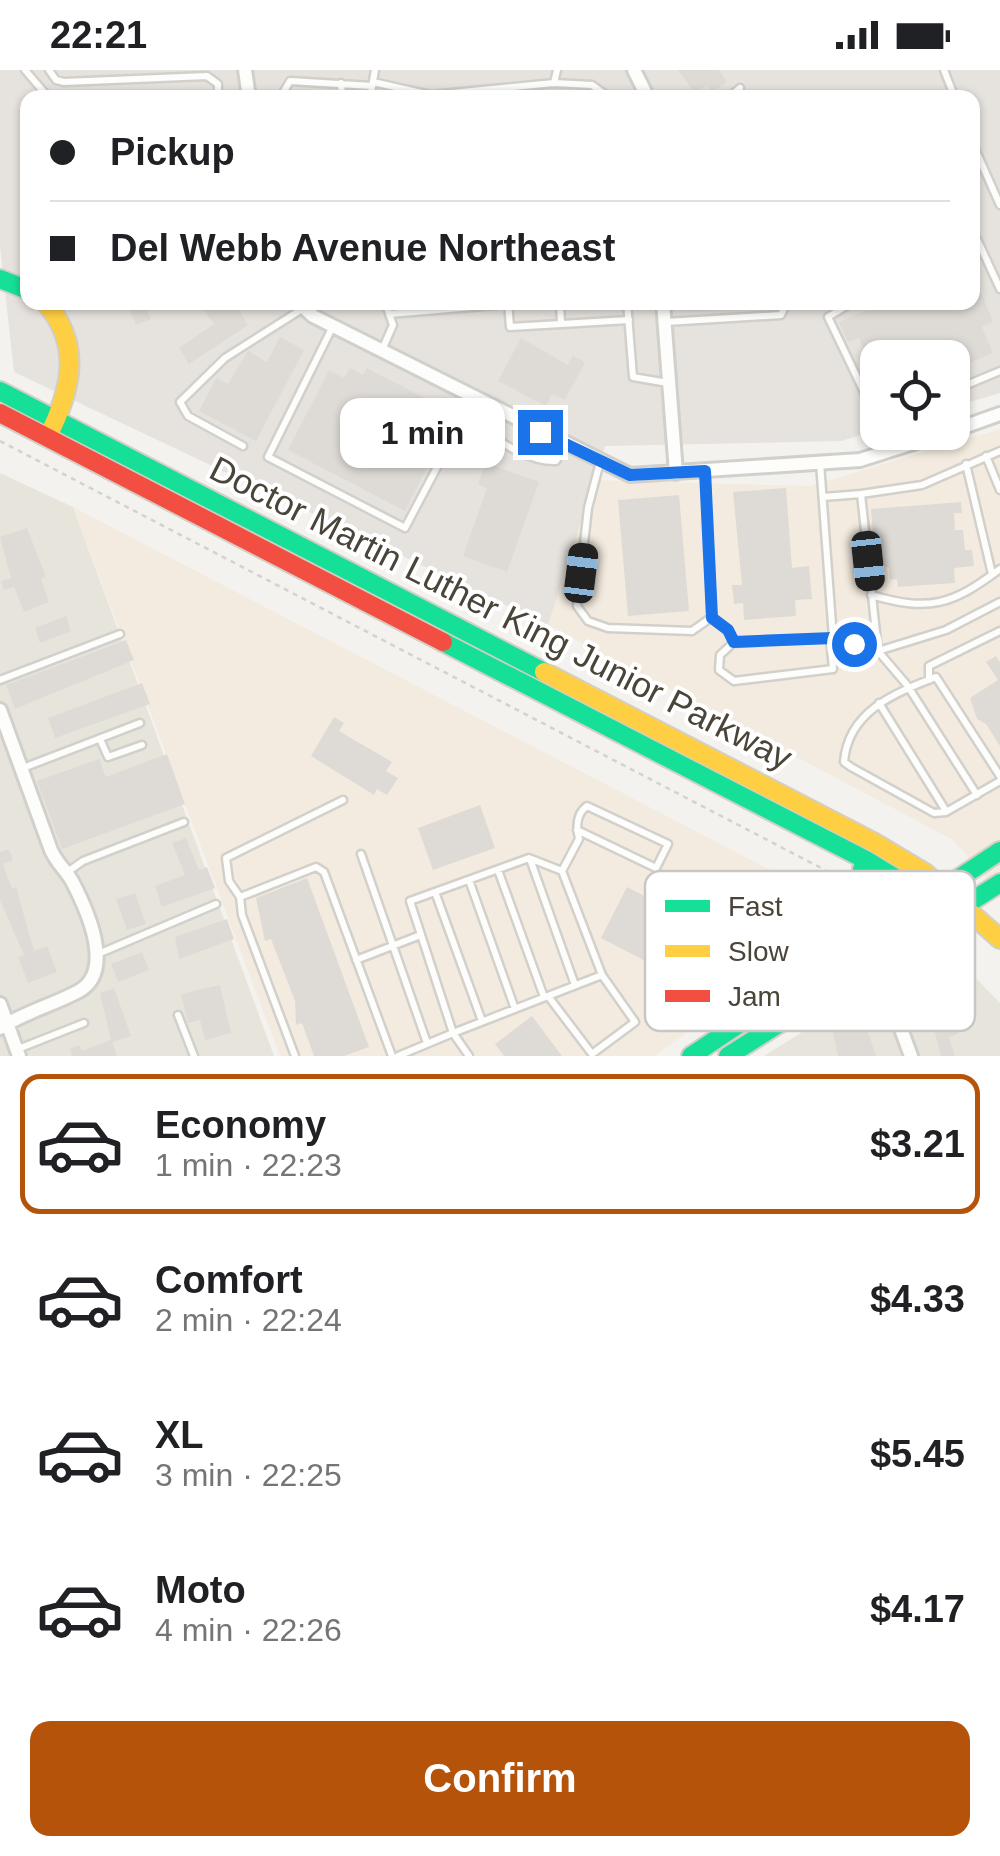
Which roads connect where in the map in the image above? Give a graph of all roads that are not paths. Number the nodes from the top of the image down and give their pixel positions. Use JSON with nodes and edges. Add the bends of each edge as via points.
{"nodes":[{"id":1,"x":25,"y":70,"type":"edge"},
{"id":2,"x":50,"y":70,"type":"edge"},
{"id":3,"x":374,"y":70,"type":"edge"},
{"id":4,"x":556,"y":70,"type":"edge"},
{"id":5,"x":341,"y":83,"type":"junction"},
{"id":6,"x":554,"y":83,"type":"junction"},
{"id":7,"x":373,"y":84,"type":"junction"},
{"id":8,"x":740,"y":88,"type":"dead end"},
{"id":9,"x":43,"y":90,"type":"edge"},
{"id":10,"x":218,"y":90,"type":"edge"},
{"id":11,"x":284,"y":90,"type":"edge"},
{"id":12,"x":341,"y":90,"type":"edge"},
{"id":13,"x":372,"y":90,"type":"edge"},
{"id":14,"x":404,"y":90,"type":"edge"},
{"id":15,"x":482,"y":90,"type":"edge"},
{"id":16,"x":600,"y":90,"type":"edge"},
{"id":17,"x":738,"y":90,"type":"edge"},
{"id":18,"x":980,"y":160,"type":"edge"},
{"id":19,"x":1000,"y":205,"type":"edge"},
{"id":20,"x":980,"y":246,"type":"edge"},
{"id":21,"x":1000,"y":289,"type":"edge"},
{"id":22,"x":51,"y":310,"type":"edge"},
{"id":23,"x":293,"y":310,"type":"edge"},
{"id":24,"x":308,"y":310,"type":"edge"},
{"id":25,"x":388,"y":310,"type":"edge"},
{"id":26,"x":432,"y":310,"type":"edge"},
{"id":27,"x":509,"y":310,"type":"edge"},
{"id":28,"x":560,"y":310,"type":"edge"},
{"id":29,"x":628,"y":310,"type":"edge"},
{"id":30,"x":664,"y":310,"type":"edge"},
{"id":31,"x":783,"y":310,"type":"edge"},
{"id":32,"x":840,"y":310,"type":"edge"},
{"id":33,"x":389,"y":314,"type":"junction"},
{"id":34,"x":629,"y":320,"type":"junction"},
{"id":35,"x":665,"y":322,"type":"junction"},
{"id":36,"x":561,"y":324,"type":"junction"},
{"id":37,"x":333,"y":326,"type":"junction"},
{"id":38,"x":381,"y":351,"type":"junction"},
{"id":39,"x":1000,"y":371,"type":"edge"},
{"id":40,"x":860,"y":383,"type":"edge"},
{"id":41,"x":670,"y":384,"type":"junction"},
{"id":42,"x":970,"y":384,"type":"edge"},
{"id":43,"x":0,"y":391,"type":"edge"},
{"id":44,"x":473,"y":398,"type":"junction"},
{"id":45,"x":490,"y":406,"type":"junction"},
{"id":46,"x":0,"y":413,"type":"edge"},
{"id":47,"x":1000,"y":414,"type":"edge"},
{"id":48,"x":56,"y":420,"type":"junction"},
{"id":49,"x":970,"y":425,"type":"edge"},
{"id":50,"x":47,"y":438,"type":"junction"},
{"id":51,"x":565,"y":445,"type":"junction"},
{"id":52,"x":243,"y":446,"type":"dead end"},
{"id":53,"x":891,"y":450,"type":"edge"},
{"id":54,"x":900,"y":450,"type":"edge"},
{"id":55,"x":1000,"y":451,"type":"edge"},
{"id":56,"x":892,"y":453,"type":"junction"},
{"id":57,"x":986,"y":456,"type":"junction"},
{"id":58,"x":600,"y":462,"type":"junction"},
{"id":59,"x":820,"y":463,"type":"junction"},
{"id":60,"x":966,"y":464,"type":"junction"},
{"id":61,"x":705,"y":471,"type":"junction"},
{"id":62,"x":676,"y":473,"type":"junction"},
{"id":63,"x":1000,"y":490,"type":"edge"},
{"id":64,"x":861,"y":494,"type":"junction"},
{"id":65,"x":822,"y":497,"type":"junction"},
{"id":66,"x":1000,"y":569,"type":"edge"},
{"id":67,"x":992,"y":574,"type":"junction"},
{"id":68,"x":871,"y":595,"type":"junction"},
{"id":69,"x":1000,"y":602,"type":"edge"},
{"id":70,"x":712,"y":618,"type":"junction"},
{"id":71,"x":1000,"y":630,"type":"edge"},
{"id":72,"x":120,"y":634,"type":"dead end"},
{"id":73,"x":832,"y":638,"type":"junction"},
{"id":74,"x":734,"y":642,"type":"junction"},
{"id":75,"x":878,"y":651,"type":"junction"},
{"id":76,"x":0,"y":680,"type":"edge"},
{"id":77,"x":929,"y":680,"type":"junction"},
{"id":78,"x":908,"y":688,"type":"junction"},
{"id":79,"x":880,"y":702,"type":"junction"},
{"id":80,"x":0,"y":710,"type":"edge"},
{"id":81,"x":140,"y":723,"type":"dead end"},
{"id":82,"x":100,"y":739,"type":"junction"},
{"id":83,"x":142,"y":745,"type":"dead end"},
{"id":84,"x":668,"y":757,"type":"junction"},
{"id":85,"x":22,"y":768,"type":"junction"},
{"id":86,"x":1000,"y":779,"type":"edge"},
{"id":87,"x":977,"y":794,"type":"junction"},
{"id":88,"x":343,"y":800,"type":"dead end"},
{"id":89,"x":946,"y":812,"type":"junction"},
{"id":90,"x":184,"y":822,"type":"dead end"},
{"id":91,"x":577,"y":830,"type":"junction"},
{"id":92,"x":1000,"y":851,"type":"edge"},
{"id":93,"x":362,"y":854,"type":"dead end"},
{"id":94,"x":529,"y":858,"type":"junction"},
{"id":95,"x":498,"y":870,"type":"junction"},
{"id":96,"x":562,"y":871,"type":"junction"},
{"id":97,"x":860,"y":871,"type":"edge"},
{"id":98,"x":884,"y":871,"type":"edge"},
{"id":99,"x":918,"y":871,"type":"edge"},
{"id":100,"x":969,"y":871,"type":"edge"},
{"id":101,"x":65,"y":874,"type":"junction"},
{"id":102,"x":469,"y":880,"type":"junction"},
{"id":103,"x":1000,"y":883,"type":"edge"},
{"id":104,"x":435,"y":892,"type":"junction"},
{"id":105,"x":240,"y":898,"type":"junction"},
{"id":106,"x":975,"y":899,"type":"edge"},
{"id":107,"x":216,"y":904,"type":"dead end"},
{"id":108,"x":975,"y":920,"type":"edge"},
{"id":109,"x":418,"y":936,"type":"junction"},
{"id":110,"x":1000,"y":939,"type":"edge"},
{"id":111,"x":394,"y":946,"type":"junction"},
{"id":112,"x":98,"y":954,"type":"junction"},
{"id":113,"x":356,"y":960,"type":"junction"},
{"id":114,"x":602,"y":975,"type":"junction"},
{"id":115,"x":575,"y":985,"type":"junction"},
{"id":116,"x":546,"y":996,"type":"junction"},
{"id":117,"x":0,"y":1004,"type":"edge"},
{"id":118,"x":515,"y":1008,"type":"junction"},
{"id":119,"x":178,"y":1015,"type":"dead end"},
{"id":120,"x":482,"y":1021,"type":"junction"},
{"id":121,"x":84,"y":1023,"type":"dead end"},
{"id":122,"x":4,"y":1026,"type":"edge"},
{"id":123,"x":728,"y":1031,"type":"edge"},
{"id":124,"x":767,"y":1031,"type":"edge"},
{"id":125,"x":902,"y":1031,"type":"edge"},
{"id":126,"x":453,"y":1033,"type":"junction"},
{"id":127,"x":428,"y":1044,"type":"junction"},
{"id":128,"x":18,"y":1053,"type":"edge"},
{"id":129,"x":194,"y":1056,"type":"edge"},
{"id":130,"x":296,"y":1056,"type":"edge"},
{"id":131,"x":395,"y":1056,"type":"edge"},
{"id":132,"x":469,"y":1056,"type":"edge"},
{"id":133,"x":692,"y":1056,"type":"edge"},
{"id":134,"x":728,"y":1056,"type":"edge"},
{"id":135,"x":911,"y":1056,"type":"edge"}],
"edges":[{"from":1,"to":9,"type":"lane"},
{"from":2,"to":10,"type":"lane","via":[[64,82],[207,76]]},
{"from":3,"to":7,"type":"lane"},
{"from":4,"to":6,"type":"lane"},
{"from":5,"to":7,"type":"lane"},
{"from":5,"to":11,"type":"lane","via":[[290,80]]},
{"from":5,"to":12,"type":"lane"},
{"from":6,"to":15,"type":"lane"},
{"from":6,"to":16,"type":"lane"},
{"from":7,"to":13,"type":"lane"},
{"from":7,"to":14,"type":"lane"},
{"from":8,"to":17,"type":"lane"},
{"from":18,"to":19,"type":"lane"},
{"from":20,"to":21,"type":"lane"},
{"from":22,"to":48,"type":"main road","via":[[72,353],[73,373]]},
{"from":23,"to":52,"type":"lane","via":[[226,358],[180,402],[188,416]]},
{"from":24,"to":37,"type":"street"},
{"from":25,"to":33,"type":"lane"},
{"from":26,"to":33,"type":"lane"},
{"from":27,"to":36,"type":"lane","via":[[510,327]]},
{"from":28,"to":36,"type":"lane"},
{"from":29,"to":34,"type":"lane"},
{"from":30,"to":35,"type":"street"},
{"from":31,"to":35,"type":"lane"},
{"from":32,"to":40,"type":"lane","via":[[828,318]]},
{"from":33,"to":38,"type":"lane","via":[[393,325]]},
{"from":34,"to":36,"type":"lane"},
{"from":34,"to":41,"type":"lane","via":[[633,377]]},
{"from":35,"to":41,"type":"street"},
{"from":37,"to":38,"type":"street"},
{"from":37,"to":44,"type":"lane","via":[[268,457],[388,519],[406,528]]},
{"from":38,"to":44,"type":"street"},
{"from":39,"to":42,"type":"lane"},
{"from":41,"to":62,"type":"street"},
{"from":43,"to":48,"type":"main road","name":"Doctor Martin Luther King Junior Parkway"},
{"from":44,"to":45,"type":"street"},
{"from":45,"to":51,"type":"street"},
{"from":45,"to":51,"type":"lane","via":[[490,434],[541,462],[556,461]]},
{"from":46,"to":50,"type":"main road","name":"Doctor Martin Luther King Junior Parkway"},
{"from":47,"to":49,"type":"street"},
{"from":48,"to":50,"type":"main road"},
{"from":48,"to":99,"type":"main road","name":"Doctor Martin Luther King Junior Parkway"},
{"from":50,"to":84,"type":"main road","name":"Doctor Martin Luther King Junior Parkway"},
{"from":51,"to":58,"type":"street"},
{"from":53,"to":56,"type":"lane"},
{"from":54,"to":56,"type":"street"},
{"from":55,"to":57,"type":"lane"},
{"from":56,"to":59,"type":"street"},
{"from":57,"to":60,"type":"lane"},
{"from":57,"to":63,"type":"lane"},
{"from":58,"to":62,"type":"street","via":[[630,475]]},
{"from":58,"to":70,"type":"lane","via":[[577,606],[588,621],[608,628],[692,631]]},
{"from":59,"to":61,"type":"street"},
{"from":59,"to":65,"type":"lane"},
{"from":60,"to":64,"type":"lane","via":[[922,485]]},
{"from":60,"to":67,"type":"lane"},
{"from":61,"to":62,"type":"street"},
{"from":61,"to":70,"type":"lane"},
{"from":64,"to":65,"type":"lane"},
{"from":64,"to":68,"type":"lane"},
{"from":65,"to":73,"type":"lane"},
{"from":66,"to":67,"type":"lane"},
{"from":67,"to":68,"type":"lane","via":[[943,603],[916,607]]},
{"from":68,"to":75,"type":"lane"},
{"from":69,"to":75,"type":"lane","via":[[971,620]]},
{"from":70,"to":74,"type":"lane"},
{"from":71,"to":77,"type":"lane","via":[[928,666]]},
{"from":72,"to":76,"type":"lane"},
{"from":73,"to":74,"type":"lane"},
{"from":73,"to":74,"type":"lane","via":[[833,669],[734,681],[719,670],[720,655]]},
{"from":73,"to":75,"type":"lane"},
{"from":75,"to":78,"type":"lane"},
{"from":77,"to":78,"type":"lane"},
{"from":77,"to":86,"type":"lane","via":[[936,677]]},
{"from":78,"to":79,"type":"lane"},
{"from":78,"to":87,"type":"lane"},
{"from":79,"to":89,"type":"lane"},
{"from":79,"to":89,"type":"lane","via":[[865,712],[844,762],[934,812]]},
{"from":80,"to":85,"type":"street"},
{"from":81,"to":82,"type":"lane"},
{"from":82,"to":83,"type":"lane","via":[[108,758]]},
{"from":82,"to":85,"type":"lane"},
{"from":84,"to":97,"type":"main road"},
{"from":84,"to":98,"type":"main road","name":"Doctor Martin Luther King Junior Parkway"},
{"from":85,"to":101,"type":"street"},
{"from":86,"to":87,"type":"lane"},
{"from":87,"to":89,"type":"lane"},
{"from":88,"to":105,"type":"lane","via":[[226,858],[229,882]]},
{"from":90,"to":101,"type":"lane"},
{"from":91,"to":91,"type":"lane","via":[[581,810],[594,806],[668,844],[656,868]]},
{"from":91,"to":96,"type":"lane"},
{"from":92,"to":100,"type":"main road"},
{"from":93,"to":111,"type":"lane"},
{"from":94,"to":95,"type":"lane"},
{"from":94,"to":96,"type":"lane"},
{"from":94,"to":115,"type":"lane"},
{"from":95,"to":102,"type":"lane"},
{"from":95,"to":116,"type":"lane"},
{"from":96,"to":114,"type":"lane"},
{"from":101,"to":112,"type":"street"},
{"from":102,"to":104,"type":"lane"},
{"from":102,"to":118,"type":"lane"},
{"from":103,"to":106,"type":"main road"},
{"from":104,"to":109,"type":"lane","via":[[410,901]]},
{"from":104,"to":120,"type":"lane"},
{"from":105,"to":113,"type":"lane","via":[[316,866],[324,872]]},
{"from":105,"to":130,"type":"lane"},
{"from":107,"to":112,"type":"lane"},
{"from":108,"to":110,"type":"main road","name":"Doctor Martin Luther King Junior Parkway"},
{"from":109,"to":111,"type":"lane"},
{"from":109,"to":126,"type":"lane"},
{"from":111,"to":113,"type":"lane"},
{"from":111,"to":127,"type":"lane"},
{"from":112,"to":122,"type":"street","via":[[88,985]]},
{"from":113,"to":131,"type":"lane"},
{"from":114,"to":115,"type":"lane"},
{"from":114,"to":116,"type":"lane","via":[[635,1022],[592,1054]]},
{"from":115,"to":116,"type":"lane"},
{"from":116,"to":118,"type":"lane"},
{"from":117,"to":122,"type":"street"},
{"from":118,"to":120,"type":"lane"},
{"from":119,"to":129,"type":"lane"},
{"from":120,"to":126,"type":"lane"},
{"from":121,"to":128,"type":"lane"},
{"from":122,"to":128,"type":"street"},
{"from":123,"to":133,"type":"main road"},
{"from":124,"to":134,"type":"main road"},
{"from":125,"to":135,"type":"street"},
{"from":126,"to":127,"type":"lane"},
{"from":126,"to":132,"type":"lane"},
{"from":127,"to":131,"type":"lane"}]}
